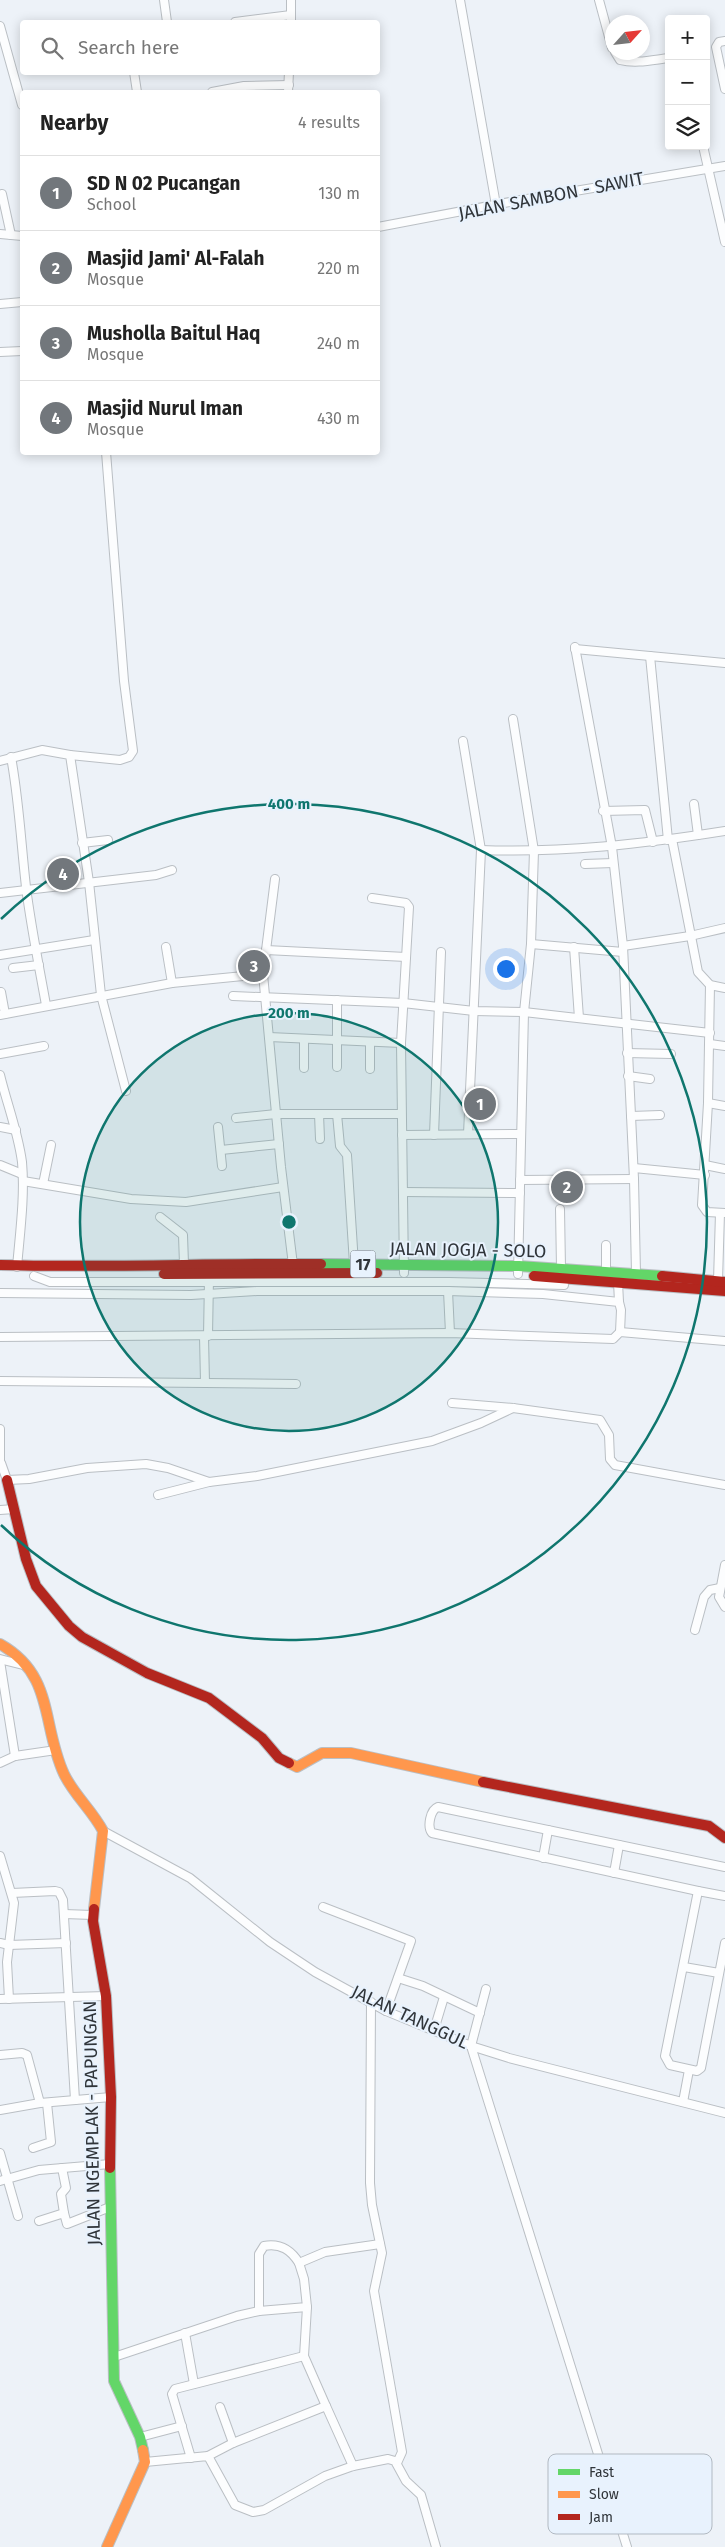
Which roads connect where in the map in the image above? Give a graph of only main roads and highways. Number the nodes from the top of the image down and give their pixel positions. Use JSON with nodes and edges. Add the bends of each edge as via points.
{"nodes":[{"id":1,"x":0,"y":1266,"type":"edge"},
{"id":2,"x":404,"y":1269,"type":"junction"},
{"id":3,"x":519,"y":1270,"type":"junction"},
{"id":4,"x":209,"y":1273,"type":"junction"},
{"id":5,"x":0,"y":1275,"type":"edge"},
{"id":6,"x":722,"y":1281,"type":"edge"},
{"id":7,"x":725,"y":1291,"type":"edge"},
{"id":8,"x":7,"y":1480,"type":"road end"},
{"id":9,"x":0,"y":1644,"type":"edge"},
{"id":10,"x":725,"y":1838,"type":"edge"},
{"id":11,"x":107,"y":2547,"type":"edge"}],
"edges":[{"from":1,"to":4,"type":"main road","name":"JALAN JOGJA - SOLO","number":"17","via":[[184,1264]]},
{"from":2,"to":3,"type":"main road","name":"JALAN JOGJA - SOLO","number":"17"},
{"from":2,"to":4,"type":"main road","name":"JALAN JOGJA - SOLO","number":"17"},
{"from":2,"to":4,"type":"main road","name":"JALAN JOGJA - SOLO","number":"17","via":[[354,1264],[294,1265]]},
{"from":3,"to":6,"type":"main road","name":"JALAN JOGJA - SOLO","number":"17","via":[[561,1268]]},
{"from":3,"to":7,"type":"main road","name":"JALAN JOGJA - SOLO","number":"17","via":[[619,1285]]},
{"from":4,"to":5,"type":"main road","name":"JALAN JOGJA - SOLO","number":"17"},
{"from":8,"to":10,"type":"main road","via":[[26,1559],[36,1586],[75,1632],[147,1673],[209,1698],[262,1738],[279,1758],[293,1766],[302,1766],[322,1753],[351,1753],[709,1826]]},
{"from":9,"to":11,"type":"main road","name":"JALAN NGEMPLAK - PAPUNGAN","via":[[24,1661],[44,1698],[64,1774],[103,1831],[93,1915],[106,1996],[111,2097],[114,2386],[140,2437],[145,2462]]}]}
